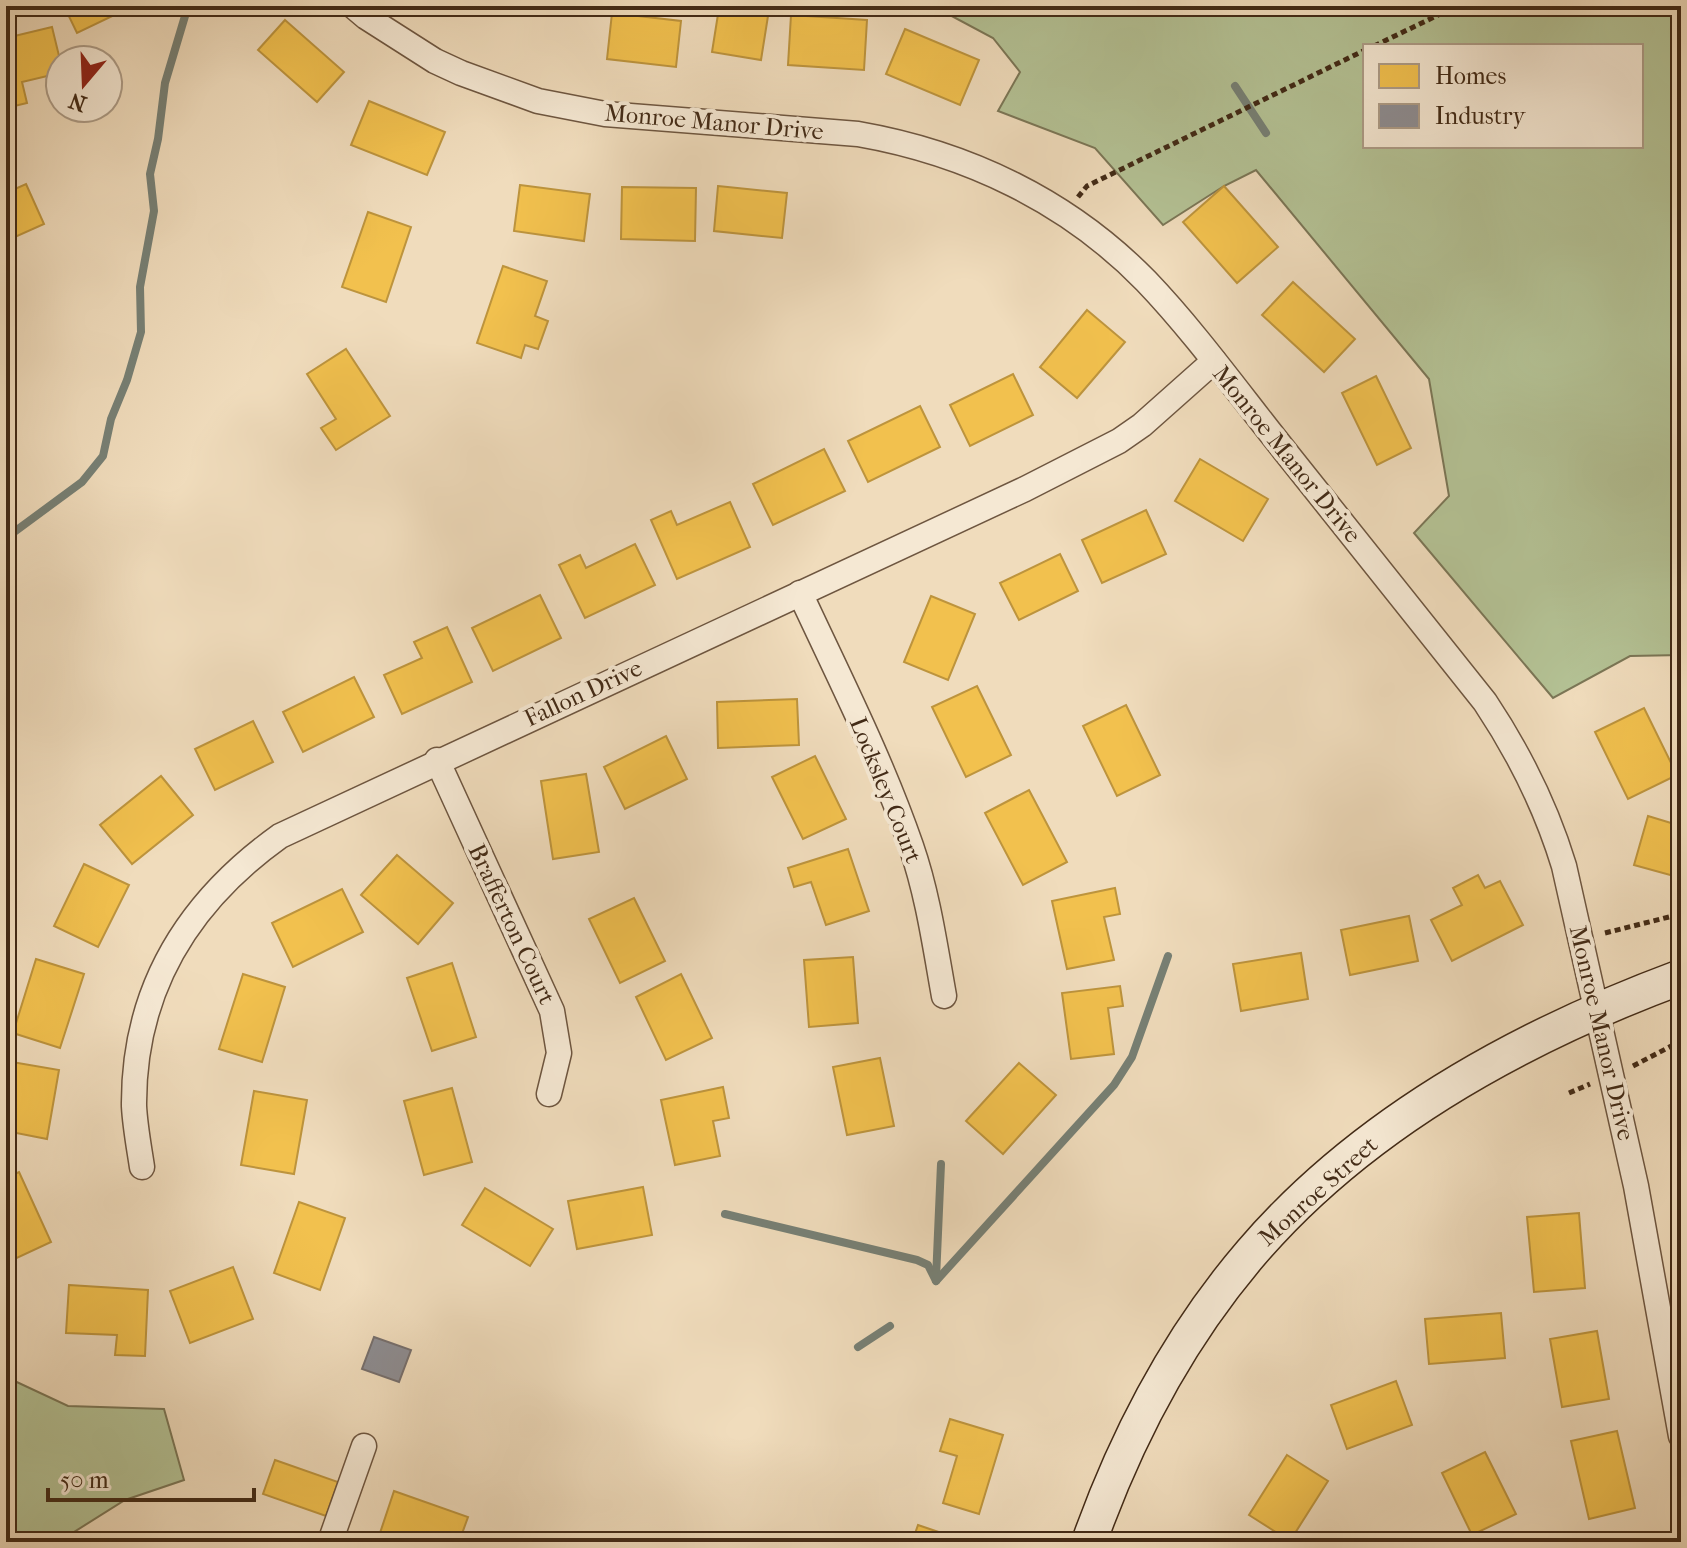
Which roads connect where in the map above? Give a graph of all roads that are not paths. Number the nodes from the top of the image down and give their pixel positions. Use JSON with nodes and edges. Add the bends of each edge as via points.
{"nodes":[{"id":1,"x":353,"y":6,"type":"edge"},
{"id":2,"x":1214,"y":361,"type":"junction"},
{"id":3,"x":800,"y":593,"type":"junction"},
{"id":4,"x":437,"y":760,"type":"junction"},
{"id":5,"x":1681,"y":977,"type":"edge"},
{"id":6,"x":944,"y":996,"type":"dead end"},
{"id":7,"x":1597,"y":1010,"type":"junction"},
{"id":8,"x":549,"y":1094,"type":"dead end"},
{"id":9,"x":142,"y":1167,"type":"dead end"},
{"id":10,"x":1681,"y":1436,"type":"edge"},
{"id":11,"x":364,"y":1446,"type":"dead end"},
{"id":12,"x":330,"y":1542,"type":"edge"},
{"id":13,"x":1089,"y":1542,"type":"edge"}],
"edges":[{"from":1,"to":2,"type":"street","name":"Monroe Manor Drive","via":[[435,61],[538,101],[605,114],[858,134],[966,162],[1032,193],[1092,233],[1146,281]]},
{"from":2,"to":3,"type":"street","name":"Fallon Drive","via":[[1119,441]]},
{"from":2,"to":7,"type":"street","name":"Monroe Manor Drive","via":[[1485,702],[1514,746],[1554,834]]},
{"from":3,"to":4,"type":"street","name":"Fallon Drive"},
{"from":3,"to":6,"type":"street","name":"Locksley Court","via":[[912,848]]},
{"from":4,"to":8,"type":"street","name":"Brafferton Court","via":[[552,1011],[559,1053]]},
{"from":4,"to":9,"type":"street","name":"Fallon Drive","via":[[280,836],[248,859],[196,913],[160,976],[139,1045],[134,1106]]},
{"from":5,"to":7,"type":"main road","name":"Monroe Street"},
{"from":7,"to":10,"type":"street","name":"Monroe Manor Drive","via":[[1636,1186]]},
{"from":7,"to":13,"type":"main road","name":"Monroe Street","via":[[1461,1080],[1411,1113],[1332,1173],[1252,1251],[1178,1353],[1146,1410]]},
{"from":11,"to":12,"type":"street"}]}
